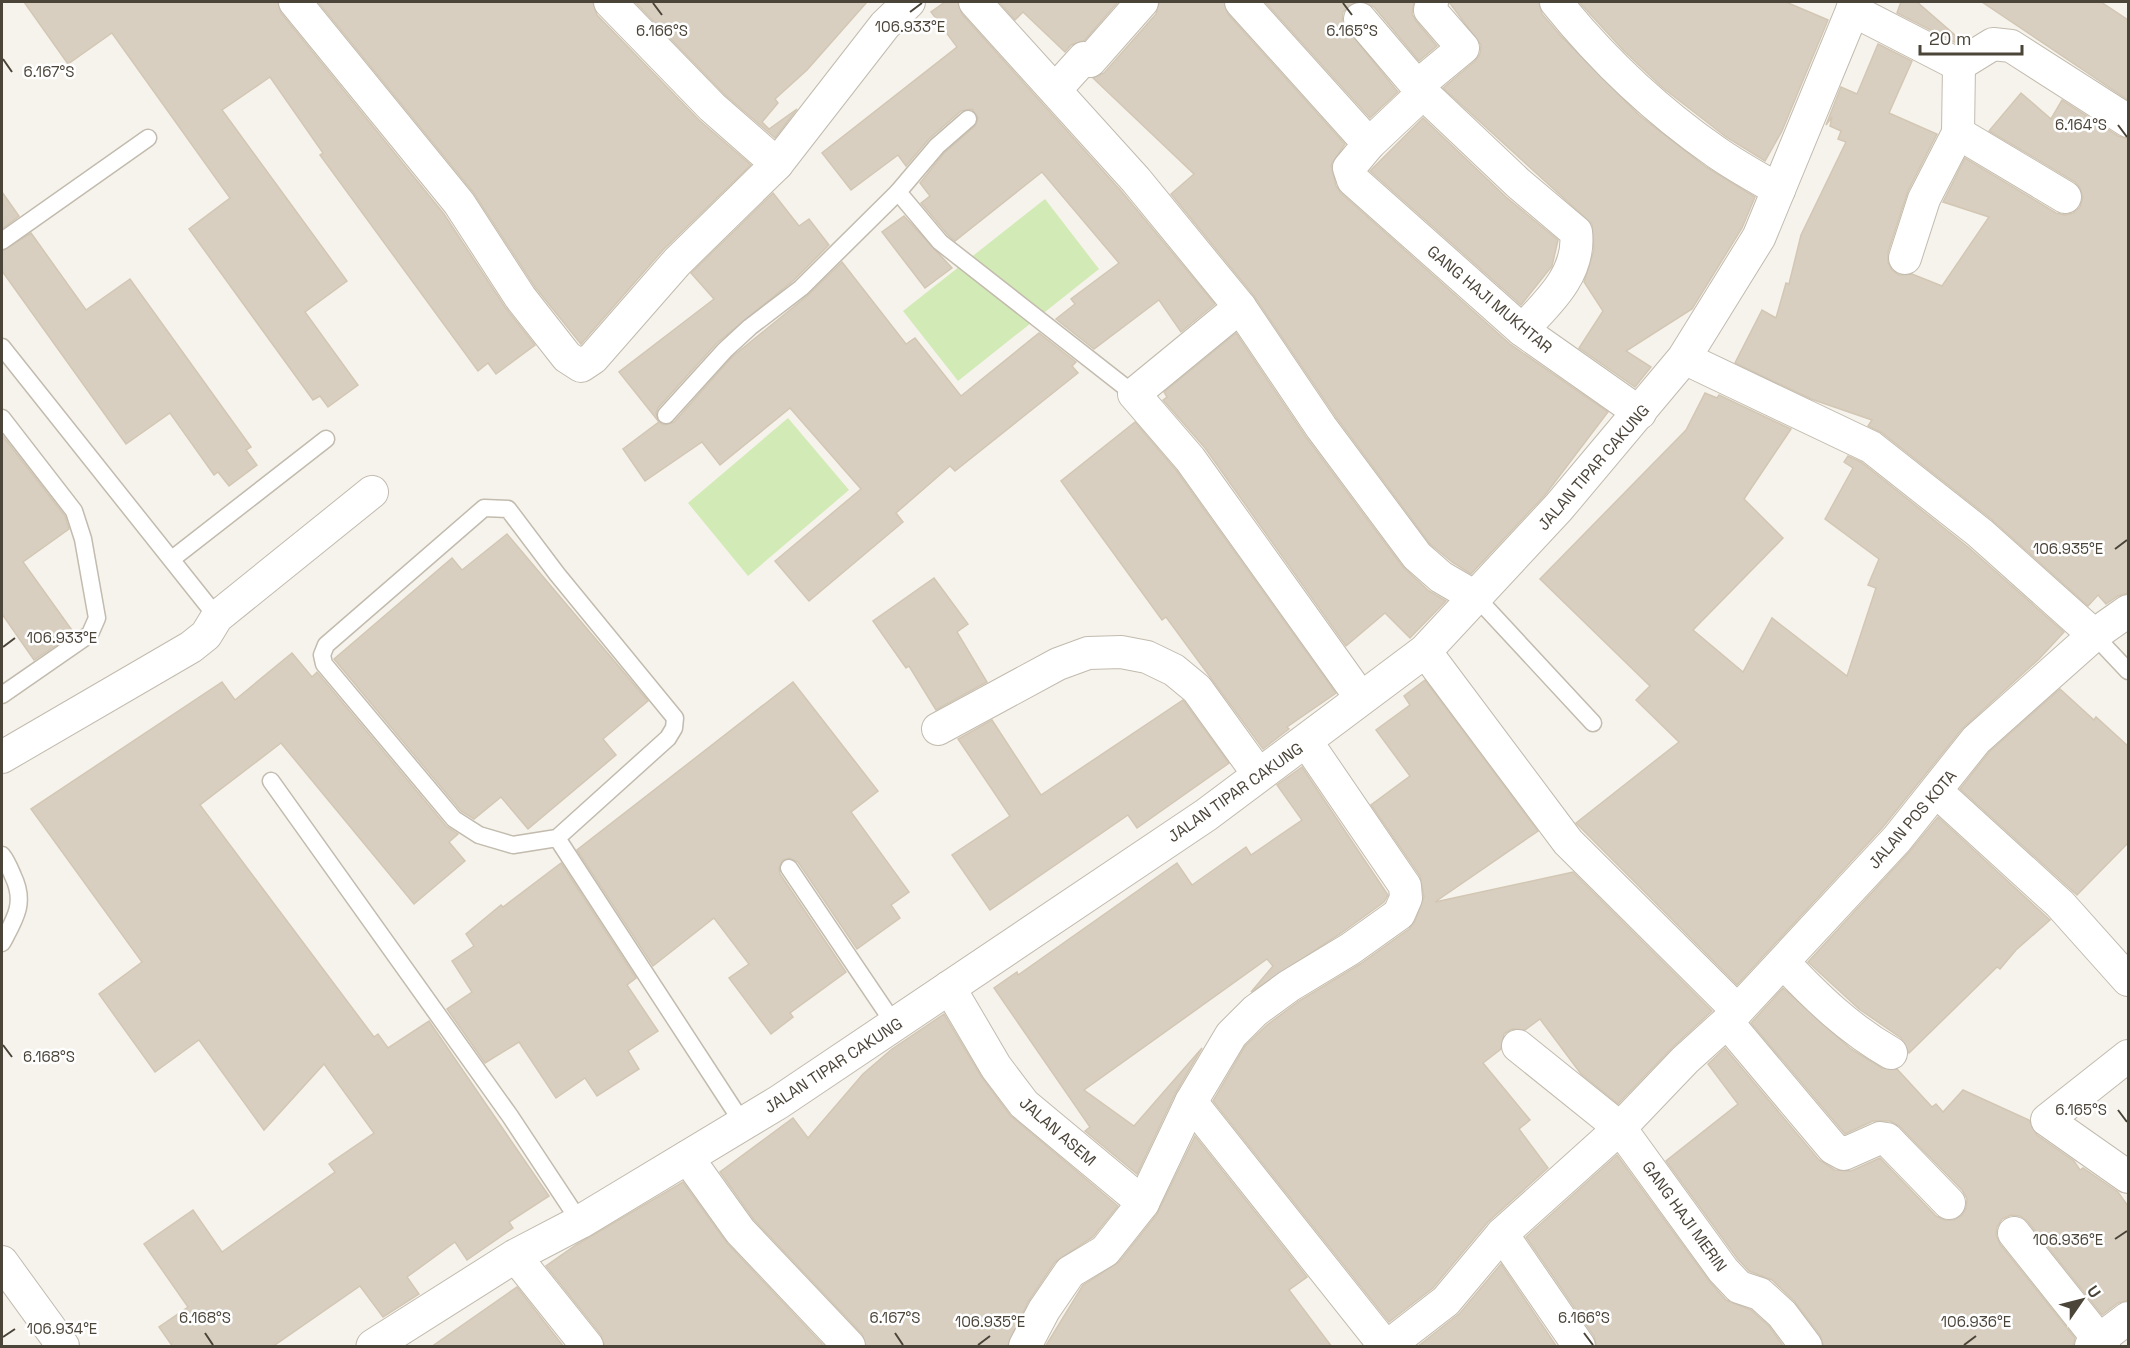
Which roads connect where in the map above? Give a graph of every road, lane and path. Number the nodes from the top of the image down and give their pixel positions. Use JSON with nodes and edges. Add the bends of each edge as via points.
{"nodes":[{"id":1,"x":294,"y":2,"type":"edge"},
{"id":2,"x":610,"y":2,"type":"edge"},
{"id":3,"x":909,"y":2,"type":"edge"},
{"id":4,"x":975,"y":2,"type":"edge"},
{"id":5,"x":1142,"y":2,"type":"edge"},
{"id":6,"x":1241,"y":2,"type":"edge"},
{"id":7,"x":1432,"y":2,"type":"edge"},
{"id":8,"x":1556,"y":2,"type":"edge"},
{"id":9,"x":1854,"y":6,"type":"edge"},
{"id":10,"x":1360,"y":19,"type":"dead end"},
{"id":11,"x":1959,"y":65,"type":"junction"},
{"id":12,"x":1420,"y":89,"type":"junction"},
{"id":13,"x":1055,"y":90,"type":"junction"},
{"id":14,"x":968,"y":118,"type":"dead end"},
{"id":15,"x":2128,"y":121,"type":"edge"},
{"id":16,"x":1958,"y":133,"type":"junction"},
{"id":17,"x":148,"y":138,"type":"dead end"},
{"id":18,"x":1369,"y":144,"type":"junction"},
{"id":19,"x":777,"y":164,"type":"junction"},
{"id":20,"x":1779,"y":190,"type":"junction"},
{"id":21,"x":898,"y":192,"type":"junction"},
{"id":22,"x":2066,"y":197,"type":"dead end"},
{"id":23,"x":2,"y":242,"type":"edge"},
{"id":24,"x":1905,"y":258,"type":"dead end"},
{"id":25,"x":1240,"y":307,"type":"junction"},
{"id":26,"x":1522,"y":330,"type":"junction"},
{"id":27,"x":2,"y":347,"type":"edge"},
{"id":28,"x":1684,"y":358,"type":"junction"},
{"id":29,"x":1134,"y":394,"type":"junction"},
{"id":30,"x":1640,"y":413,"type":"junction"},
{"id":31,"x":666,"y":415,"type":"dead end"},
{"id":32,"x":2,"y":418,"type":"edge"},
{"id":33,"x":326,"y":439,"type":"dead end"},
{"id":34,"x":372,"y":492,"type":"dead end"},
{"id":35,"x":172,"y":559,"type":"junction"},
{"id":36,"x":1477,"y":598,"type":"junction"},
{"id":37,"x":2128,"y":611,"type":"edge"},
{"id":38,"x":217,"y":617,"type":"junction"},
{"id":39,"x":2094,"y":635,"type":"junction"},
{"id":40,"x":1425,"y":651,"type":"junction"},
{"id":41,"x":2128,"y":671,"type":"edge"},
{"id":42,"x":2,"y":695,"type":"edge"},
{"id":43,"x":1361,"y":698,"type":"junction"},
{"id":44,"x":1593,"y":723,"type":"dead end"},
{"id":45,"x":938,"y":729,"type":"dead end"},
{"id":46,"x":1306,"y":741,"type":"junction"},
{"id":47,"x":2,"y":757,"type":"edge"},
{"id":48,"x":1259,"y":775,"type":"junction"},
{"id":49,"x":271,"y":781,"type":"dead end"},
{"id":50,"x":1937,"y":792,"type":"junction"},
{"id":51,"x":557,"y":838,"type":"junction"},
{"id":52,"x":2,"y":855,"type":"edge"},
{"id":53,"x":789,"y":868,"type":"dead end"},
{"id":54,"x":2,"y":943,"type":"edge"},
{"id":55,"x":1784,"y":963,"type":"junction"},
{"id":56,"x":2128,"y":980,"type":"edge"},
{"id":57,"x":949,"y":987,"type":"junction"},
{"id":58,"x":1732,"y":1016,"type":"junction"},
{"id":59,"x":895,"y":1025,"type":"junction"},
{"id":60,"x":1518,"y":1046,"type":"dead end"},
{"id":61,"x":1891,"y":1053,"type":"dead end"},
{"id":62,"x":2128,"y":1056,"type":"edge"},
{"id":63,"x":1191,"y":1102,"type":"junction"},
{"id":64,"x":742,"y":1122,"type":"junction"},
{"id":65,"x":1620,"y":1128,"type":"junction"},
{"id":66,"x":687,"y":1157,"type":"junction"},
{"id":67,"x":2128,"y":1177,"type":"edge"},
{"id":68,"x":1143,"y":1203,"type":"junction"},
{"id":69,"x":1948,"y":1203,"type":"dead end"},
{"id":70,"x":580,"y":1222,"type":"junction"},
{"id":71,"x":2014,"y":1233,"type":"dead end"},
{"id":72,"x":1502,"y":1234,"type":"junction"},
{"id":73,"x":515,"y":1256,"type":"junction"},
{"id":74,"x":2,"y":1262,"type":"edge"},
{"id":75,"x":2128,"y":1318,"type":"edge"},
{"id":76,"x":2098,"y":1344,"type":"edge"},
{"id":77,"x":63,"y":1347,"type":"edge"},
{"id":78,"x":373,"y":1347,"type":"edge"},
{"id":79,"x":587,"y":1347,"type":"edge"},
{"id":80,"x":849,"y":1347,"type":"edge"},
{"id":81,"x":1025,"y":1347,"type":"edge"},
{"id":82,"x":1386,"y":1347,"type":"edge"},
{"id":83,"x":1579,"y":1347,"type":"edge"},
{"id":84,"x":1806,"y":1347,"type":"edge"}],
"edges":[{"from":1,"to":19,"type":"street","via":[[459,203],[520,297],[567,357],[581,366],[593,358],[678,262]]},
{"from":2,"to":19,"type":"street","via":[[712,107]]},
{"from":3,"to":19,"type":"street","via":[[885,25]]},
{"from":4,"to":13,"type":"street"},
{"from":5,"to":13,"type":"street","via":[[1090,61],[1084,58]]},
{"from":6,"to":18,"type":"street"},
{"from":7,"to":12,"type":"street","via":[[1430,10],[1463,48]]},
{"from":8,"to":20,"type":"street","via":[[1607,59],[1658,106],[1716,153]]},
{"from":9,"to":11,"type":"street"},
{"from":9,"to":20,"type":"street","name":"JALAN TIPAR CAKUNG"},
{"from":10,"to":12,"type":"street"},
{"from":11,"to":15,"type":"street","via":[[1993,44],[2011,46]]},
{"from":11,"to":16,"type":"street"},
{"from":12,"to":18,"type":"street"},
{"from":12,"to":26,"type":"street","via":[[1518,183],[1576,232],[1577,244],[1567,276],[1556,295]]},
{"from":13,"to":25,"type":"street","via":[[1136,180]]},
{"from":14,"to":21,"type":"lane","via":[[937,146]]},
{"from":16,"to":22,"type":"street"},
{"from":16,"to":24,"type":"street","via":[[1924,199]]},
{"from":17,"to":23,"type":"lane"},
{"from":18,"to":26,"type":"street","name":"GANG HAJI MUKHTAR","via":[[1349,168],[1353,180]]},
{"from":20,"to":28,"type":"street","name":"JALAN TIPAR CAKUNG","via":[[1759,237]]},
{"from":21,"to":29,"type":"lane","via":[[940,242]]},
{"from":21,"to":31,"type":"lane","via":[[809,280],[725,350]]},
{"from":25,"to":29,"type":"street"},
{"from":25,"to":36,"type":"street","via":[[1394,528],[1441,577]]},
{"from":26,"to":30,"type":"street","name":"GANG HAJI MUKHTAR"},
{"from":27,"to":35,"type":"lane"},
{"from":28,"to":30,"type":"street","name":"JALAN TIPAR CAKUNG"},
{"from":28,"to":39,"type":"street","via":[[1870,447],[1980,533]]},
{"from":29,"to":43,"type":"street","via":[[1190,459]]},
{"from":30,"to":36,"type":"street","name":"JALAN TIPAR CAKUNG"},
{"from":32,"to":42,"type":"lane","via":[[74,511],[97,618],[90,634]]},
{"from":33,"to":35,"type":"lane"},
{"from":34,"to":38,"type":"street"},
{"from":35,"to":38,"type":"lane"},
{"from":36,"to":40,"type":"street","name":"JALAN TIPAR CAKUNG"},
{"from":36,"to":44,"type":"lane"},
{"from":37,"to":39,"type":"street","name":"JALAN POS KOTA"},
{"from":38,"to":47,"type":"street","via":[[191,647]]},
{"from":39,"to":41,"type":"lane"},
{"from":39,"to":50,"type":"street","name":"JALAN POS KOTA","via":[[1976,741]]},
{"from":40,"to":43,"type":"street","name":"JALAN TIPAR CAKUNG"},
{"from":40,"to":58,"type":"street","via":[[1568,842]]},
{"from":43,"to":46,"type":"street","name":"JALAN TIPAR CAKUNG"},
{"from":45,"to":48,"type":"street","via":[[1058,664],[1088,653],[1121,652],[1148,657],[1174,670],[1197,689]]},
{"from":46,"to":48,"type":"street","name":"JALAN TIPAR CAKUNG"},
{"from":46,"to":63,"type":"street","via":[[1405,886],[1406,898],[1399,914],[1255,1011],[1231,1035]]},
{"from":48,"to":57,"type":"street","name":"JALAN TIPAR CAKUNG","via":[[1206,815]]},
{"from":49,"to":70,"type":"lane","via":[[510,1116]]},
{"from":50,"to":55,"type":"street","name":"JALAN POS KOTA"},
{"from":50,"to":56,"type":"street","via":[[2060,904]]},
{"from":51,"to":51,"type":"lane","via":[[668,738],[675,718],[508,509],[484,508],[326,645],[322,655],[324,664],[454,819],[479,835],[513,845]]},
{"from":51,"to":64,"type":"lane"},
{"from":52,"to":54,"type":"lane","via":[[19,888],[21,901]]},
{"from":53,"to":59,"type":"lane"},
{"from":55,"to":58,"type":"street","name":"JALAN POS KOTA"},
{"from":55,"to":61,"type":"street","via":[[1823,1005]]},
{"from":57,"to":59,"type":"street","name":"JALAN TIPAR CAKUNG"},
{"from":57,"to":68,"type":"street","name":"JALAN ASEM","via":[[996,1067],[1024,1104]]},
{"from":58,"to":65,"type":"street","name":"JALAN POS KOTA"},
{"from":58,"to":69,"type":"street","via":[[1833,1148],[1844,1154],[1880,1137],[1887,1139]]},
{"from":59,"to":64,"type":"street","name":"JALAN TIPAR CAKUNG"},
{"from":60,"to":65,"type":"street","name":"GANG HAJI MERIN"},
{"from":62,"to":67,"type":"street","via":[[2047,1120]]},
{"from":63,"to":68,"type":"street"},
{"from":63,"to":82,"type":"street"},
{"from":64,"to":66,"type":"street","name":"JALAN TIPAR CAKUNG"},
{"from":65,"to":72,"type":"street","name":"JALAN POS KOTA"},
{"from":65,"to":84,"type":"street","name":"GANG HAJI MERIN","via":[[1723,1270],[1739,1287],[1760,1294],[1782,1314]]},
{"from":66,"to":70,"type":"street","name":"JALAN TIPAR CAKUNG"},
{"from":66,"to":80,"type":"street","via":[[740,1231]]},
{"from":68,"to":81,"type":"street","via":[[1105,1251],[1070,1272]]},
{"from":70,"to":73,"type":"street","name":"JALAN TIPAR CAKUNG"},
{"from":71,"to":76,"type":"street"},
{"from":72,"to":82,"type":"street","name":"JALAN POS KOTA","via":[[1446,1301]]},
{"from":72,"to":83,"type":"street"},
{"from":73,"to":78,"type":"street","name":"JALAN TIPAR CAKUNG"},
{"from":73,"to":79,"type":"street"},
{"from":74,"to":77,"type":"street"},
{"from":75,"to":76,"type":"street"}]}
